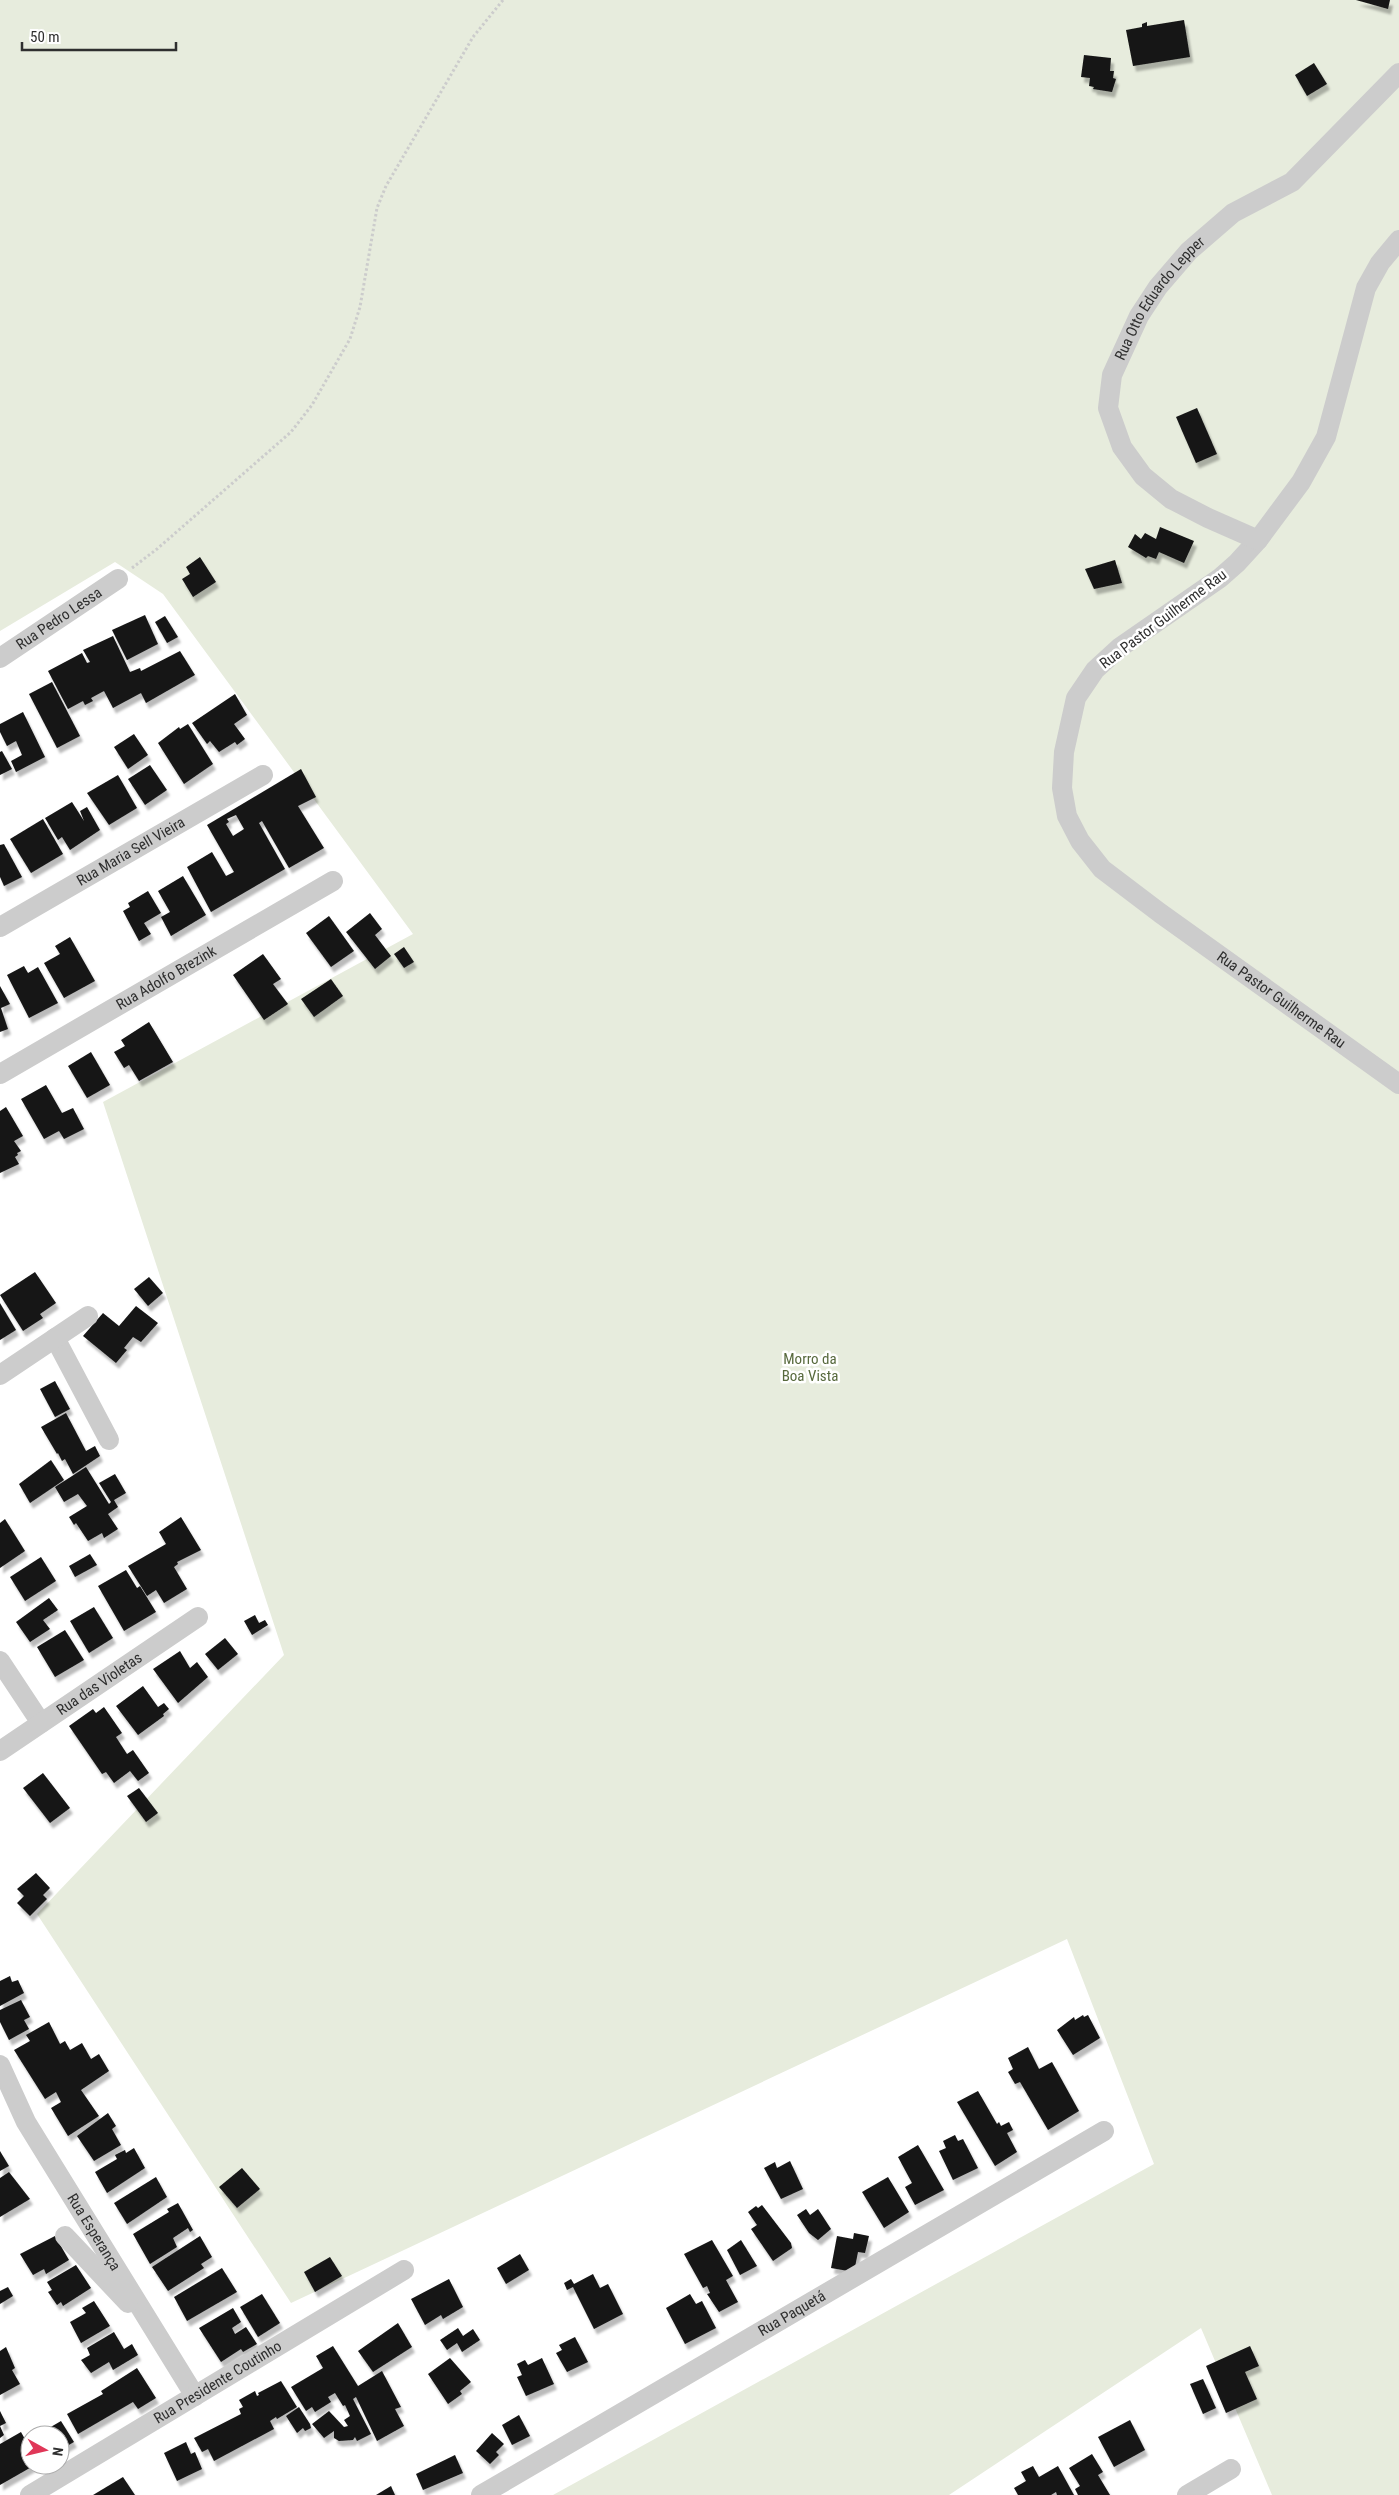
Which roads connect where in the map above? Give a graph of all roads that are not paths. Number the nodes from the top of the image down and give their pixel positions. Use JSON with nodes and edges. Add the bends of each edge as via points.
{"nodes":[{"id":1,"x":1399,"y":73,"type":"edge"},
{"id":2,"x":1399,"y":240,"type":"edge"},
{"id":3,"x":1258,"y":540,"type":"junction"},
{"id":4,"x":118,"y":579,"type":"road end"},
{"id":5,"x":0,"y":658,"type":"edge"},
{"id":6,"x":262,"y":775,"type":"dead end"},
{"id":7,"x":333,"y":880,"type":"dead end"},
{"id":8,"x":0,"y":927,"type":"edge"},
{"id":9,"x":0,"y":1074,"type":"edge"},
{"id":10,"x":1399,"y":1084,"type":"edge"},
{"id":11,"x":88,"y":1316,"type":"dead end"},
{"id":12,"x":55,"y":1338,"type":"junction"},
{"id":13,"x":0,"y":1375,"type":"edge"},
{"id":14,"x":109,"y":1440,"type":"dead end"},
{"id":15,"x":198,"y":1617,"type":"dead end"},
{"id":16,"x":0,"y":1661,"type":"edge"},
{"id":17,"x":42,"y":1723,"type":"junction"},
{"id":18,"x":0,"y":1751,"type":"edge"},
{"id":19,"x":0,"y":2066,"type":"edge"},
{"id":20,"x":0,"y":2095,"type":"edge"},
{"id":21,"x":26,"y":2122,"type":"junction"},
{"id":22,"x":1104,"y":2132,"type":"dead end"},
{"id":23,"x":65,"y":2236,"type":"dead end"},
{"id":24,"x":404,"y":2270,"type":"dead end"},
{"id":25,"x":158,"y":2336,"type":"junction"},
{"id":26,"x":195,"y":2396,"type":"junction"},
{"id":27,"x":1231,"y":2468,"type":"dead end"},
{"id":28,"x":30,"y":2495,"type":"edge"},
{"id":29,"x":481,"y":2495,"type":"edge"},
{"id":30,"x":1187,"y":2495,"type":"edge"}],
"edges":[{"from":1,"to":3,"type":"street","name":"Rua Otto Eduardo Lepper","via":[[1292,182],[1234,213],[1189,251],[1158,287],[1139,316],[1112,375],[1108,408],[1122,447],[1143,476],[1171,498]]},
{"from":2,"to":3,"type":"street","name":"Rua Pastor Guilherme Rau","via":[[1380,263],[1366,288],[1326,437],[1301,482]]},
{"from":3,"to":10,"type":"street","name":"Rua Pastor Guilherme Rau","via":[[1220,578],[1119,648],[1095,670],[1076,698],[1064,752],[1062,788],[1067,816],[1080,841],[1102,868]]},
{"from":4,"to":5,"type":"street","name":"Rua Pedro Lessa"},
{"from":6,"to":8,"type":"street","name":"Rua Maria Sell Vieira"},
{"from":7,"to":9,"type":"street","name":"Rua Adolfo Brezink"},
{"from":11,"to":12,"type":"street"},
{"from":12,"to":13,"type":"street"},
{"from":12,"to":14,"type":"street"},
{"from":15,"to":17,"type":"street","name":"Rua das Violetas"},
{"from":16,"to":17,"type":"street"},
{"from":17,"to":18,"type":"street","name":"Rua das Violetas"},
{"from":19,"to":21,"type":"street","name":"Rua Esperança"},
{"from":20,"to":21,"type":"street"},
{"from":21,"to":25,"type":"street","name":"Rua Esperança"},
{"from":22,"to":29,"type":"street","name":"Rua Paquetá"},
{"from":23,"to":25,"type":"street"},
{"from":24,"to":26,"type":"street","name":"Rua Presidente Coutinho"},
{"from":25,"to":26,"type":"street","name":"Rua Esperança"},
{"from":26,"to":28,"type":"street","name":"Rua Presidente Coutinho"},
{"from":27,"to":30,"type":"street"}]}
